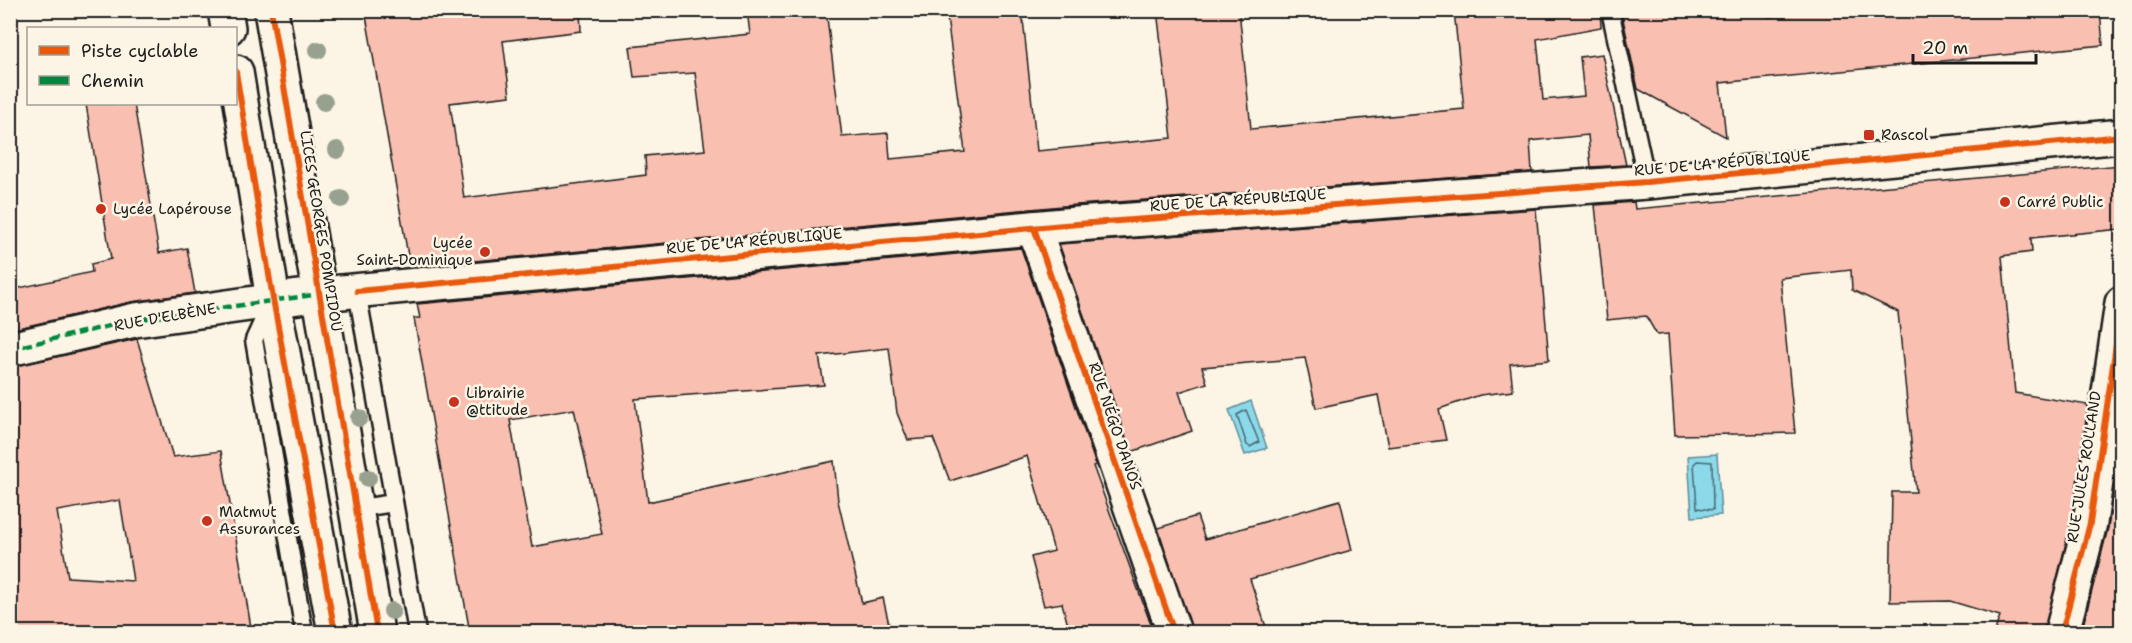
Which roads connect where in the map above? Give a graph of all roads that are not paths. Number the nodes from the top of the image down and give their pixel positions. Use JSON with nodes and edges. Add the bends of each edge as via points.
{"nodes":[{"id":1,"x":225,"y":10,"type":"edge"},
{"id":2,"x":271,"y":10,"type":"edge"},
{"id":3,"x":1610,"y":10,"type":"edge"},
{"id":4,"x":228,"y":27,"type":"edge"},
{"id":5,"x":237,"y":78,"type":"edge"},
{"id":6,"x":2121,"y":136,"type":"edge"},
{"id":7,"x":1647,"y":182,"type":"junction"},
{"id":8,"x":1034,"y":228,"type":"junction"},
{"id":9,"x":357,"y":291,"type":"junction"},
{"id":10,"x":320,"y":294,"type":"junction"},
{"id":11,"x":273,"y":299,"type":"junction"},
{"id":12,"x":2121,"y":303,"type":"edge"},
{"id":13,"x":10,"y":349,"type":"edge"},
{"id":14,"x":394,"y":503,"type":"junction"},
{"id":15,"x":354,"y":509,"type":"junction"},
{"id":16,"x":304,"y":633,"type":"edge"},
{"id":17,"x":335,"y":633,"type":"edge"},
{"id":18,"x":376,"y":633,"type":"edge"},
{"id":19,"x":417,"y":633,"type":"edge"},
{"id":20,"x":1174,"y":633,"type":"edge"},
{"id":21,"x":2062,"y":633,"type":"edge"}],
"edges":[{"from":1,"to":4,"type":"main road"},
{"from":2,"to":10,"type":"main road","name":"LICES GEORGES POMPIDOU"},
{"from":3,"to":7,"type":"lane"},
{"from":5,"to":11,"type":"main road"},
{"from":6,"to":7,"type":"main road","name":"RUE DE LA RÉPUBLIQUE"},
{"from":7,"to":8,"type":"main road","name":"RUE DE LA RÉPUBLIQUE"},
{"from":8,"to":9,"type":"main road","name":"RUE DE LA RÉPUBLIQUE"},
{"from":8,"to":20,"type":"main road","name":"RUE NÉGO DANOS"},
{"from":9,"to":10,"type":"main road","name":"RUE DE LA RÉPUBLIQUE"},
{"from":9,"to":14,"type":"lane"},
{"from":10,"to":11,"type":"main road","name":"RUE D'ELBÈNE"},
{"from":10,"to":15,"type":"main road","name":"LICES GEORGES POMPIDOU"},
{"from":11,"to":13,"type":"main road","name":"RUE D'ELBÈNE","via":[[135,320]]},
{"from":11,"to":16,"type":"lane","via":[[254,340]]},
{"from":11,"to":17,"type":"main road"},
{"from":12,"to":21,"type":"main road","name":"RUE JULES ROLLAND","via":[[2090,524]]},
{"from":14,"to":15,"type":"lane"},
{"from":14,"to":19,"type":"lane"},
{"from":15,"to":18,"type":"main road","name":"LICES GEORGES POMPIDOU"}]}
